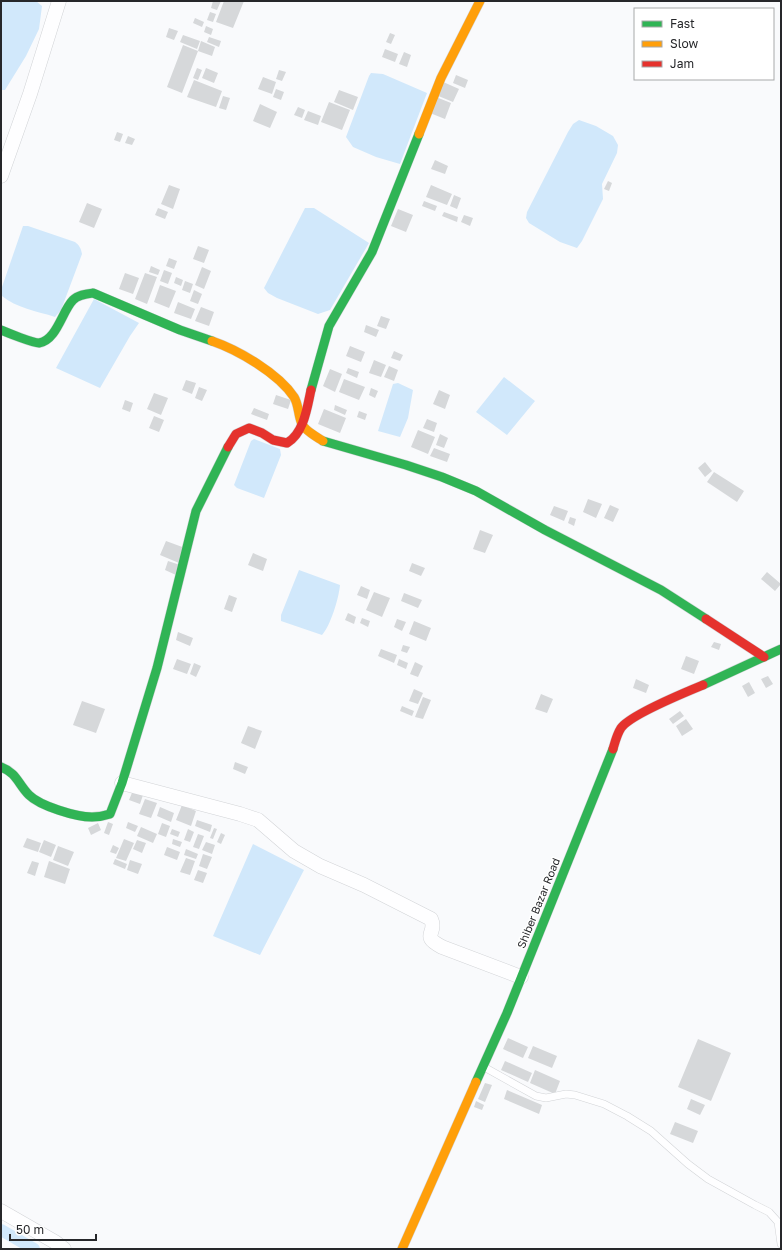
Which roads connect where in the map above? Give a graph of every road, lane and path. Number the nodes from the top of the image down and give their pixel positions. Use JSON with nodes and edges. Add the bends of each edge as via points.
{"nodes":[{"id":1,"x":59,"y":1,"type":"edge"},
{"id":2,"x":480,"y":1,"type":"edge"},
{"id":3,"x":1,"y":176,"type":"edge"},
{"id":4,"x":1,"y":330,"type":"edge"},
{"id":5,"x":302,"y":425,"type":"junction"},
{"id":6,"x":781,"y":649,"type":"edge"},
{"id":7,"x":764,"y":657,"type":"junction"},
{"id":8,"x":1,"y":767,"type":"edge"},
{"id":9,"x":122,"y":783,"type":"junction"},
{"id":10,"x":521,"y":977,"type":"junction"},
{"id":11,"x":483,"y":1067,"type":"junction"},
{"id":12,"x":1,"y":1211,"type":"edge"},
{"id":13,"x":781,"y":1244,"type":"edge"},
{"id":14,"x":64,"y":1249,"type":"edge"},
{"id":15,"x":402,"y":1249,"type":"edge"}],
"edges":[{"from":1,"to":3,"type":"street"},
{"from":2,"to":5,"type":"street","via":[[438,85],[372,252],[330,326]]},
{"from":4,"to":5,"type":"street","via":[[38,343],[47,340],[73,300],[83,294],[93,293],[180,330],[227,346],[263,368],[284,384],[295,399]]},
{"from":5,"to":7,"type":"street","via":[[322,441],[442,477],[476,491],[661,590]]},
{"from":5,"to":9,"type":"street","via":[[287,443],[273,440],[262,432],[249,428],[236,434],[232,439],[196,511],[157,668]]},
{"from":6,"to":7,"type":"street","name":"Shiber Bazar Road"},
{"from":7,"to":10,"type":"street","name":"Shiber Bazar Road","via":[[654,707],[621,728]]},
{"from":8,"to":9,"type":"street","via":[[14,773],[29,796],[46,805],[89,817],[110,814]]},
{"from":9,"to":10,"type":"street","via":[[258,820],[294,852],[431,919],[433,926],[430,938],[433,942]]},
{"from":10,"to":11,"type":"street","name":"Shiber Bazar Road"},
{"from":11,"to":13,"type":"lane","via":[[536,1096],[546,1098],[575,1095],[604,1104],[627,1116],[651,1131],[708,1179],[769,1212],[778,1222]]},
{"from":11,"to":15,"type":"street","name":"Shiber Bazar Road"},
{"from":12,"to":14,"type":"street"}]}
